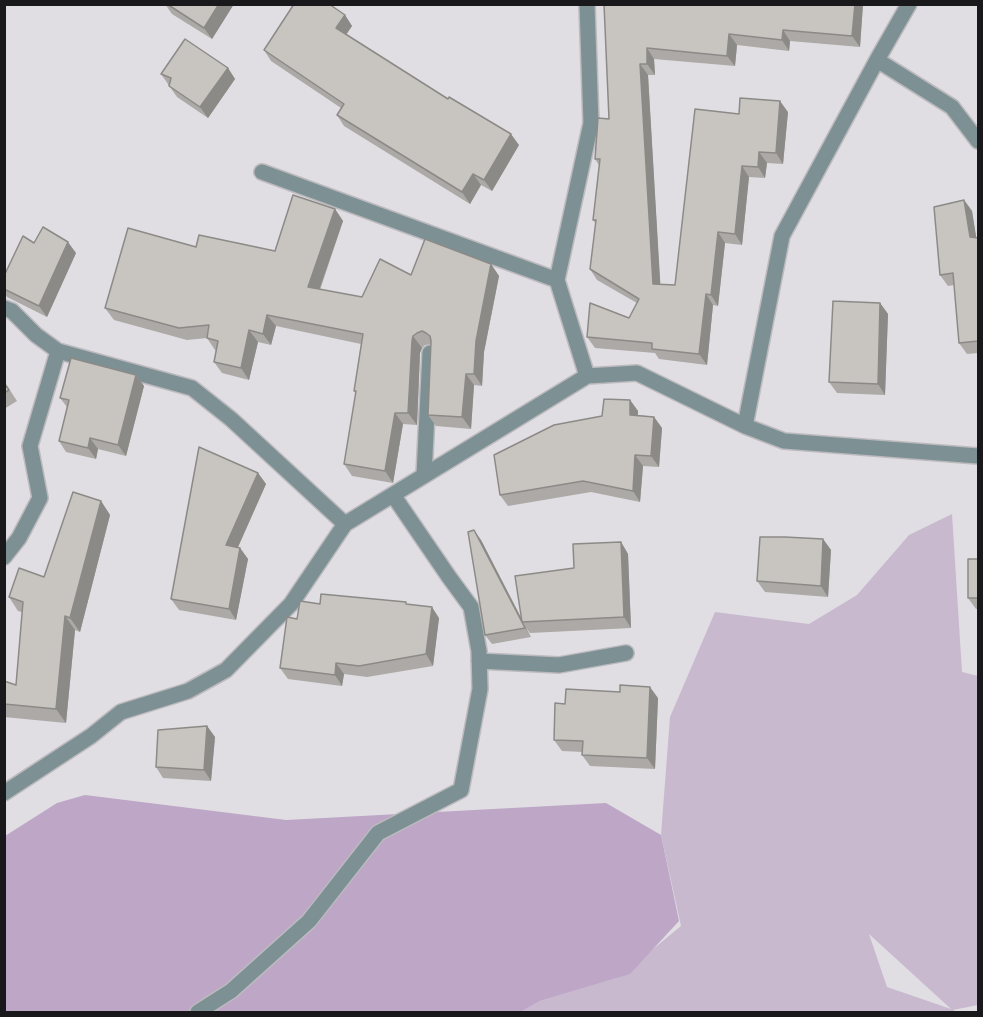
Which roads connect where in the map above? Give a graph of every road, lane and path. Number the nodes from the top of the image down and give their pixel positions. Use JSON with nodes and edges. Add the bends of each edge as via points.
{"nodes":[{"id":1,"x":587,"y":4,"type":"edge"},
{"id":2,"x":909,"y":4,"type":"edge"},
{"id":3,"x":877,"y":60,"type":"junction"},
{"id":4,"x":978,"y":141,"type":"edge"},
{"id":5,"x":262,"y":172,"type":"dead end"},
{"id":6,"x":557,"y":280,"type":"junction"},
{"id":7,"x":4,"y":308,"type":"edge"},
{"id":8,"x":58,"y":351,"type":"junction"},
{"id":9,"x":430,"y":353,"type":"edge"},
{"id":10,"x":587,"y":376,"type":"junction"},
{"id":11,"x":745,"y":426,"type":"junction"},
{"id":12,"x":978,"y":456,"type":"edge"},
{"id":13,"x":424,"y":475,"type":"junction"},
{"id":14,"x":393,"y":495,"type":"junction"},
{"id":15,"x":345,"y":524,"type":"junction"},
{"id":16,"x":4,"y":557,"type":"edge"},
{"id":17,"x":626,"y":653,"type":"dead end"},
{"id":18,"x":479,"y":661,"type":"junction"},
{"id":19,"x":4,"y":793,"type":"edge"},
{"id":20,"x":198,"y":1012,"type":"edge"}],
"edges":[{"from":1,"to":6,"type":"street","via":[[591,123]]},
{"from":2,"to":3,"type":"street"},
{"from":3,"to":4,"type":"street","via":[[952,107]]},
{"from":3,"to":11,"type":"street","via":[[782,236]]},
{"from":5,"to":6,"type":"street"},
{"from":6,"to":10,"type":"street"},
{"from":7,"to":8,"type":"street","via":[[12,310]]},
{"from":8,"to":15,"type":"street","via":[[192,388]]},
{"from":8,"to":16,"type":"street","via":[[30,446],[40,498]]},
{"from":9,"to":13,"type":"street"},
{"from":10,"to":11,"type":"street","via":[[637,373]]},
{"from":10,"to":13,"type":"street"},
{"from":11,"to":12,"type":"street","via":[[784,441]]},
{"from":13,"to":14,"type":"street"},
{"from":14,"to":15,"type":"street"},
{"from":14,"to":18,"type":"street","via":[[471,607]]},
{"from":15,"to":19,"type":"street","via":[[291,604],[226,670],[188,691],[121,712]]},
{"from":17,"to":18,"type":"street","via":[[559,665]]},
{"from":18,"to":20,"type":"street","via":[[480,689],[461,790],[378,833],[309,921],[231,991]]}]}
